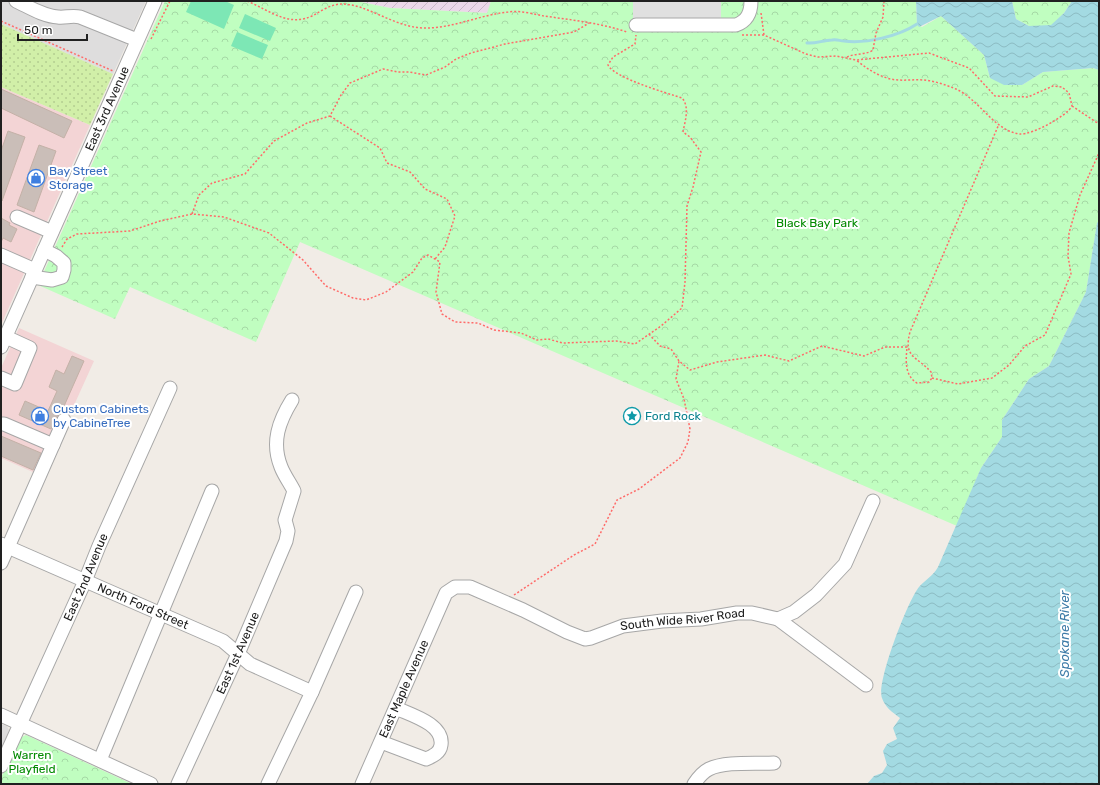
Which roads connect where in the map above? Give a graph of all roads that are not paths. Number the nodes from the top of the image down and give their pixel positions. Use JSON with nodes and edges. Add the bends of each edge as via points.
{"nodes":[{"id":1,"x":16,"y":1,"type":"edge"},
{"id":2,"x":155,"y":1,"type":"edge"},
{"id":3,"x":756,"y":4,"type":"edge"},
{"id":4,"x":638,"y":32,"type":"road end"},
{"id":5,"x":137,"y":40,"type":"junction"},
{"id":6,"x":17,"y":217,"type":"dead end"},
{"id":7,"x":52,"y":232,"type":"junction"},
{"id":8,"x":50,"y":253,"type":"junction"},
{"id":9,"x":1,"y":255,"type":"edge"},
{"id":10,"x":34,"y":274,"type":"junction"},
{"id":11,"x":3,"y":342,"type":"edge"},
{"id":12,"x":1,"y":378,"type":"edge"},
{"id":13,"x":170,"y":388,"type":"dead end"},
{"id":14,"x":292,"y":400,"type":"dead end"},
{"id":15,"x":64,"y":420,"type":"dead end"},
{"id":16,"x":1,"y":424,"type":"edge"},
{"id":17,"x":53,"y":445,"type":"junction"},
{"id":18,"x":212,"y":491,"type":"dead end"},
{"id":19,"x":873,"y":501,"type":"dead end"},
{"id":20,"x":4,"y":545,"type":"edge"},
{"id":21,"x":1,"y":562,"type":"edge"},
{"id":22,"x":85,"y":581,"type":"junction"},
{"id":23,"x":356,"y":592,"type":"dead end"},
{"id":24,"x":446,"y":593,"type":"joint"},
{"id":25,"x":161,"y":613,"type":"junction"},
{"id":26,"x":778,"y":619,"type":"junction"},
{"id":27,"x":238,"y":654,"type":"junction"},
{"id":28,"x":866,"y":685,"type":"dead end"},
{"id":29,"x":312,"y":692,"type":"junction"},
{"id":30,"x":396,"y":708,"type":"junction"},
{"id":31,"x":1,"y":715,"type":"edge"},
{"id":32,"x":20,"y":724,"type":"junction"},
{"id":33,"x":381,"y":742,"type":"junction"},
{"id":34,"x":100,"y":760,"type":"junction"},
{"id":35,"x":774,"y":763,"type":"dead end"},
{"id":36,"x":1,"y":766,"type":"edge"},
{"id":37,"x":151,"y":784,"type":"edge"},
{"id":38,"x":178,"y":784,"type":"edge"},
{"id":39,"x":268,"y":784,"type":"edge"},
{"id":40,"x":362,"y":784,"type":"edge"},
{"id":41,"x":694,"y":784,"type":"edge"}],
"edges":[{"from":1,"to":5,"type":"street","via":[[58,18],[80,16]]},
{"from":2,"to":5,"type":"street","name":"East 3rd Avenue"},
{"from":3,"to":4,"type":"street","via":[[745,20],[736,26]]},
{"from":5,"to":7,"type":"street","name":"East 3rd Avenue"},
{"from":6,"to":7,"type":"street"},
{"from":7,"to":8,"type":"street","name":"East 3rd Avenue"},
{"from":8,"to":10,"type":"street","name":"East 3rd Avenue"},
{"from":8,"to":10,"type":"street","via":[[64,263],[62,277],[52,280]]},
{"from":9,"to":10,"type":"street"},
{"from":10,"to":11,"type":"street","name":"East 3rd Avenue"},
{"from":11,"to":12,"type":"street","via":[[30,348],[15,384]]},
{"from":13,"to":22,"type":"street","name":"East 2nd Avenue"},
{"from":14,"to":27,"type":"street","name":"East 1st Avenue","via":[[282,416],[275,439],[280,467],[294,491],[285,520],[288,531]]},
{"from":15,"to":17,"type":"street"},
{"from":16,"to":17,"type":"street"},
{"from":17,"to":20,"type":"street"},
{"from":18,"to":25,"type":"street"},
{"from":19,"to":26,"type":"street","via":[[845,564],[816,595],[794,612]]},
{"from":20,"to":21,"type":"street"},
{"from":20,"to":22,"type":"street","name":"North Ford Street"},
{"from":22,"to":25,"type":"street","name":"North Ford Street"},
{"from":22,"to":32,"type":"street","name":"East 2nd Avenue"},
{"from":23,"to":29,"type":"street"},
{"from":24,"to":26,"type":"street","name":"South Wide River Road","via":[[455,587],[470,587],[585,639],[629,625],[737,613],[752,613]]},
{"from":24,"to":30,"type":"street","name":"East Maple Avenue"},
{"from":25,"to":27,"type":"street","name":"North Ford Street","via":[[223,641]]},
{"from":25,"to":34,"type":"street"},
{"from":26,"to":28,"type":"street"},
{"from":27,"to":29,"type":"street","name":"North Ford Street","via":[[250,664]]},
{"from":27,"to":38,"type":"street","name":"East 1st Avenue"},
{"from":29,"to":39,"type":"street"},
{"from":30,"to":33,"type":"street","name":"East Maple Avenue"},
{"from":30,"to":33,"type":"street","via":[[437,730],[442,739],[441,748],[435,756],[426,759]]},
{"from":31,"to":32,"type":"street"},
{"from":32,"to":34,"type":"street"},
{"from":32,"to":36,"type":"street","name":"East 2nd Avenue"},
{"from":33,"to":40,"type":"street","name":"East Maple Avenue"},
{"from":34,"to":37,"type":"street"},
{"from":35,"to":41,"type":"street","via":[[725,765],[710,769]]}]}
